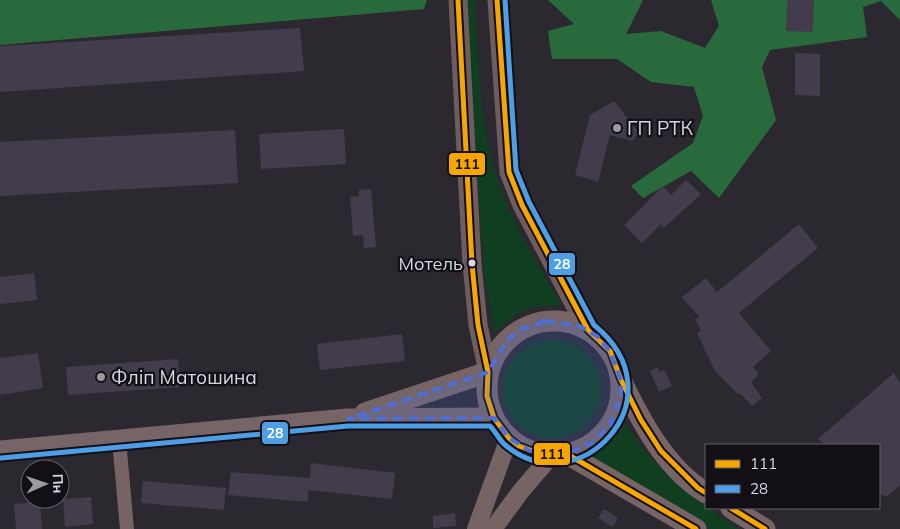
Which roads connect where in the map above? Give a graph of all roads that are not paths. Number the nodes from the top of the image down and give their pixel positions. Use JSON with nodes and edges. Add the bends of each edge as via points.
{"nodes":[{"id":1,"x":458,"y":0,"type":"edge"},
{"id":2,"x":497,"y":0,"type":"edge"},
{"id":3,"x":588,"y":330,"type":"junction"},
{"id":4,"x":488,"y":372,"type":"junction"},
{"id":5,"x":621,"y":380,"type":"junction"},
{"id":6,"x":348,"y":418,"type":"junction"},
{"id":7,"x":494,"y":418,"type":"junction"},
{"id":8,"x":509,"y":438,"type":"junction"},
{"id":9,"x":119,"y":440,"type":"junction"},
{"id":10,"x":0,"y":451,"type":"edge"},
{"id":11,"x":559,"y":455,"type":"junction"},
{"id":12,"x":705,"y":492,"type":"edge"},
{"id":13,"x":732,"y":509,"type":"edge"},
{"id":14,"x":127,"y":529,"type":"edge"},
{"id":15,"x":476,"y":529,"type":"edge"},
{"id":16,"x":493,"y":529,"type":"edge"},
{"id":17,"x":696,"y":529,"type":"edge"},
{"id":18,"x":765,"y":529,"type":"edge"}],
"edges":[{"from":1,"to":4,"type":"main road","via":[[472,264],[478,325]]},
{"from":2,"to":3,"type":"main road","via":[[509,172],[522,205]]},
{"from":3,"to":4,"type":"main road","via":[[561,321],[532,324],[507,340]]},
{"from":3,"to":5,"type":"main road","via":[[610,351]]},
{"from":4,"to":6,"type":"main road"},
{"from":4,"to":7,"type":"main road","via":[[487,396]]},
{"from":5,"to":11,"type":"main road","via":[[621,395],[611,424],[592,443]]},
{"from":5,"to":12,"type":"main road","via":[[641,420],[662,451]]},
{"from":6,"to":7,"type":"main road"},
{"from":6,"to":9,"type":"main road"},
{"from":7,"to":8,"type":"main road"},
{"from":8,"to":11,"type":"main road","via":[[530,451]]},
{"from":8,"to":15,"type":"street"},
{"from":9,"to":10,"type":"main road"},
{"from":9,"to":14,"type":"street"},
{"from":11,"to":16,"type":"street","via":[[521,491]]},
{"from":11,"to":17,"type":"main road"},
{"from":13,"to":18,"type":"main road"}]}
